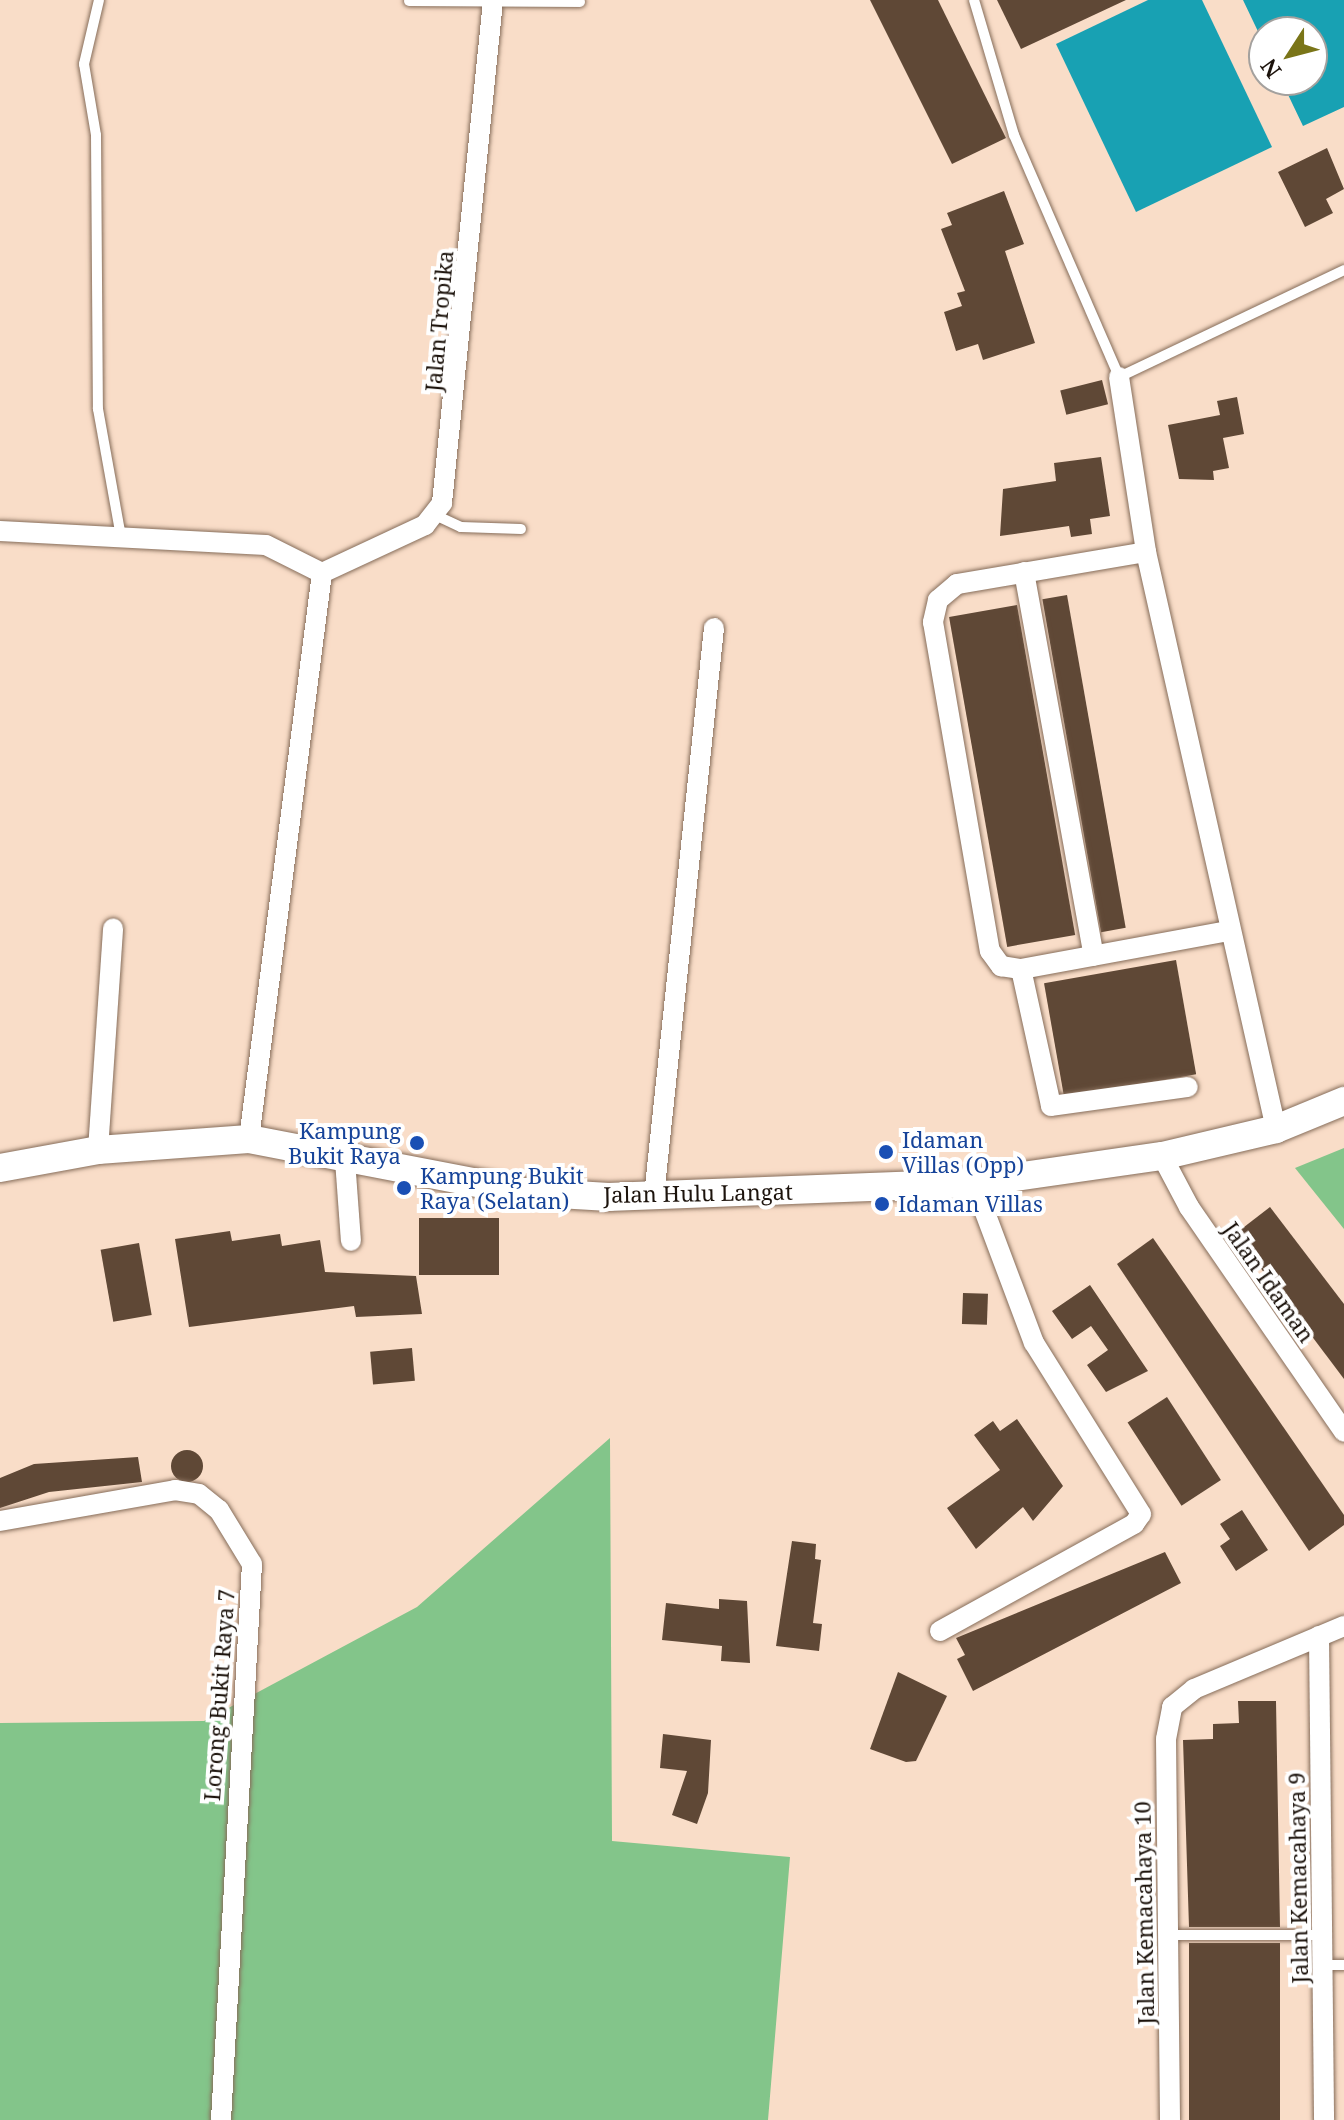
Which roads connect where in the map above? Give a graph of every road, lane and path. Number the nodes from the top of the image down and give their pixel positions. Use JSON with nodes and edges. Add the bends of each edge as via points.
{"nodes":[{"id":1,"x":99,"y":0,"type":"edge"},
{"id":2,"x":974,"y":0,"type":"edge"},
{"id":3,"x":409,"y":1,"type":"edge"},
{"id":4,"x":493,"y":1,"type":"edge"},
{"id":5,"x":580,"y":2,"type":"edge"},
{"id":6,"x":1344,"y":270,"type":"edge"},
{"id":7,"x":1119,"y":377,"type":"junction"},
{"id":8,"x":433,"y":514,"type":"junction"},
{"id":9,"x":521,"y":529,"type":"dead end"},
{"id":10,"x":0,"y":531,"type":"edge"},
{"id":11,"x":121,"y":537,"type":"junction"},
{"id":12,"x":1146,"y":552,"type":"junction"},
{"id":13,"x":1024,"y":572,"type":"junction"},
{"id":14,"x":322,"y":573,"type":"junction"},
{"id":15,"x":714,"y":628,"type":"dead end"},
{"id":16,"x":113,"y":929,"type":"dead end"},
{"id":17,"x":1229,"y":931,"type":"junction"},
{"id":18,"x":1094,"y":956,"type":"junction"},
{"id":19,"x":1021,"y":969,"type":"junction"},
{"id":20,"x":1188,"y":1087,"type":"dead end"},
{"id":21,"x":1344,"y":1101,"type":"edge"},
{"id":22,"x":1276,"y":1129,"type":"junction"},
{"id":23,"x":249,"y":1139,"type":"junction"},
{"id":24,"x":98,"y":1150,"type":"junction"},
{"id":25,"x":1162,"y":1156,"type":"junction"},
{"id":26,"x":345,"y":1160,"type":"junction"},
{"id":27,"x":0,"y":1168,"type":"edge"},
{"id":28,"x":974,"y":1183,"type":"junction"},
{"id":29,"x":654,"y":1196,"type":"junction"},
{"id":30,"x":351,"y":1241,"type":"dead end"},
{"id":31,"x":1344,"y":1432,"type":"edge"},
{"id":32,"x":0,"y":1521,"type":"edge"},
{"id":33,"x":1344,"y":1626,"type":"edge"},
{"id":34,"x":940,"y":1631,"type":"dead end"},
{"id":35,"x":1319,"y":1636,"type":"junction"},
{"id":36,"x":1169,"y":1935,"type":"junction"},
{"id":37,"x":1323,"y":1935,"type":"junction"},
{"id":38,"x":1334,"y":1965,"type":"edge"},
{"id":39,"x":221,"y":2120,"type":"edge"},
{"id":40,"x":1170,"y":2120,"type":"edge"},
{"id":41,"x":1324,"y":2120,"type":"edge"}],
"edges":[{"from":1,"to":11,"type":"lane","via":[[84,64],[96,135],[98,409]]},
{"from":2,"to":7,"type":"lane","via":[[1014,135]]},
{"from":3,"to":4,"type":"lane"},
{"from":4,"to":5,"type":"lane"},
{"from":4,"to":8,"type":"street","name":"Jalan Tropika","via":[[449,473]]},
{"from":6,"to":7,"type":"lane"},
{"from":7,"to":12,"type":"street"},
{"from":8,"to":9,"type":"lane","via":[[461,527]]},
{"from":8,"to":14,"type":"street","via":[[425,525]]},
{"from":10,"to":11,"type":"street"},
{"from":11,"to":14,"type":"street","via":[[266,545]]},
{"from":12,"to":13,"type":"street"},
{"from":12,"to":17,"type":"street"},
{"from":13,"to":18,"type":"street"},
{"from":13,"to":19,"type":"street","via":[[957,584],[938,600],[933,622],[990,951],[1001,966]]},
{"from":14,"to":23,"type":"street"},
{"from":15,"to":29,"type":"street"},
{"from":16,"to":24,"type":"street"},
{"from":17,"to":18,"type":"street"},
{"from":17,"to":22,"type":"street"},
{"from":18,"to":19,"type":"street"},
{"from":19,"to":20,"type":"street","via":[[1051,1106]]},
{"from":21,"to":22,"type":"main road","name":"Jalan Hulu Langat"},
{"from":22,"to":25,"type":"main road","name":"Jalan Hulu Langat"},
{"from":23,"to":24,"type":"main road","name":"Jalan Hulu Langat"},
{"from":23,"to":26,"type":"main road","name":"Jalan Hulu Langat"},
{"from":24,"to":27,"type":"main road","name":"Jalan Hulu Langat"},
{"from":25,"to":28,"type":"main road","name":"Jalan Hulu Langat"},
{"from":25,"to":31,"type":"street","name":"Jalan Idaman","via":[[1189,1207]]},
{"from":26,"to":29,"type":"main road","name":"Jalan Hulu Langat","via":[[525,1192]]},
{"from":26,"to":30,"type":"street"},
{"from":28,"to":29,"type":"main road","name":"Jalan Hulu Langat"},
{"from":28,"to":34,"type":"street","via":[[1034,1343],[1141,1514],[1134,1524]]},
{"from":32,"to":39,"type":"street","name":"Lorong Bukit Raya 7","via":[[175,1490],[199,1494],[219,1510],[252,1564]]},
{"from":33,"to":35,"type":"street"},
{"from":35,"to":36,"type":"street","name":"Jalan Kemacahaya 10","via":[[1194,1689],[1172,1707],[1166,1739]]},
{"from":35,"to":37,"type":"street","name":"Jalan Kemacahaya 9"},
{"from":36,"to":37,"type":"lane"},
{"from":36,"to":40,"type":"street","name":"Jalan Kemacahaya 10"},
{"from":37,"to":38,"type":"street","name":"Jalan Kemacahaya 9"},
{"from":38,"to":41,"type":"street","name":"Jalan Kemacahaya 9"}]}
